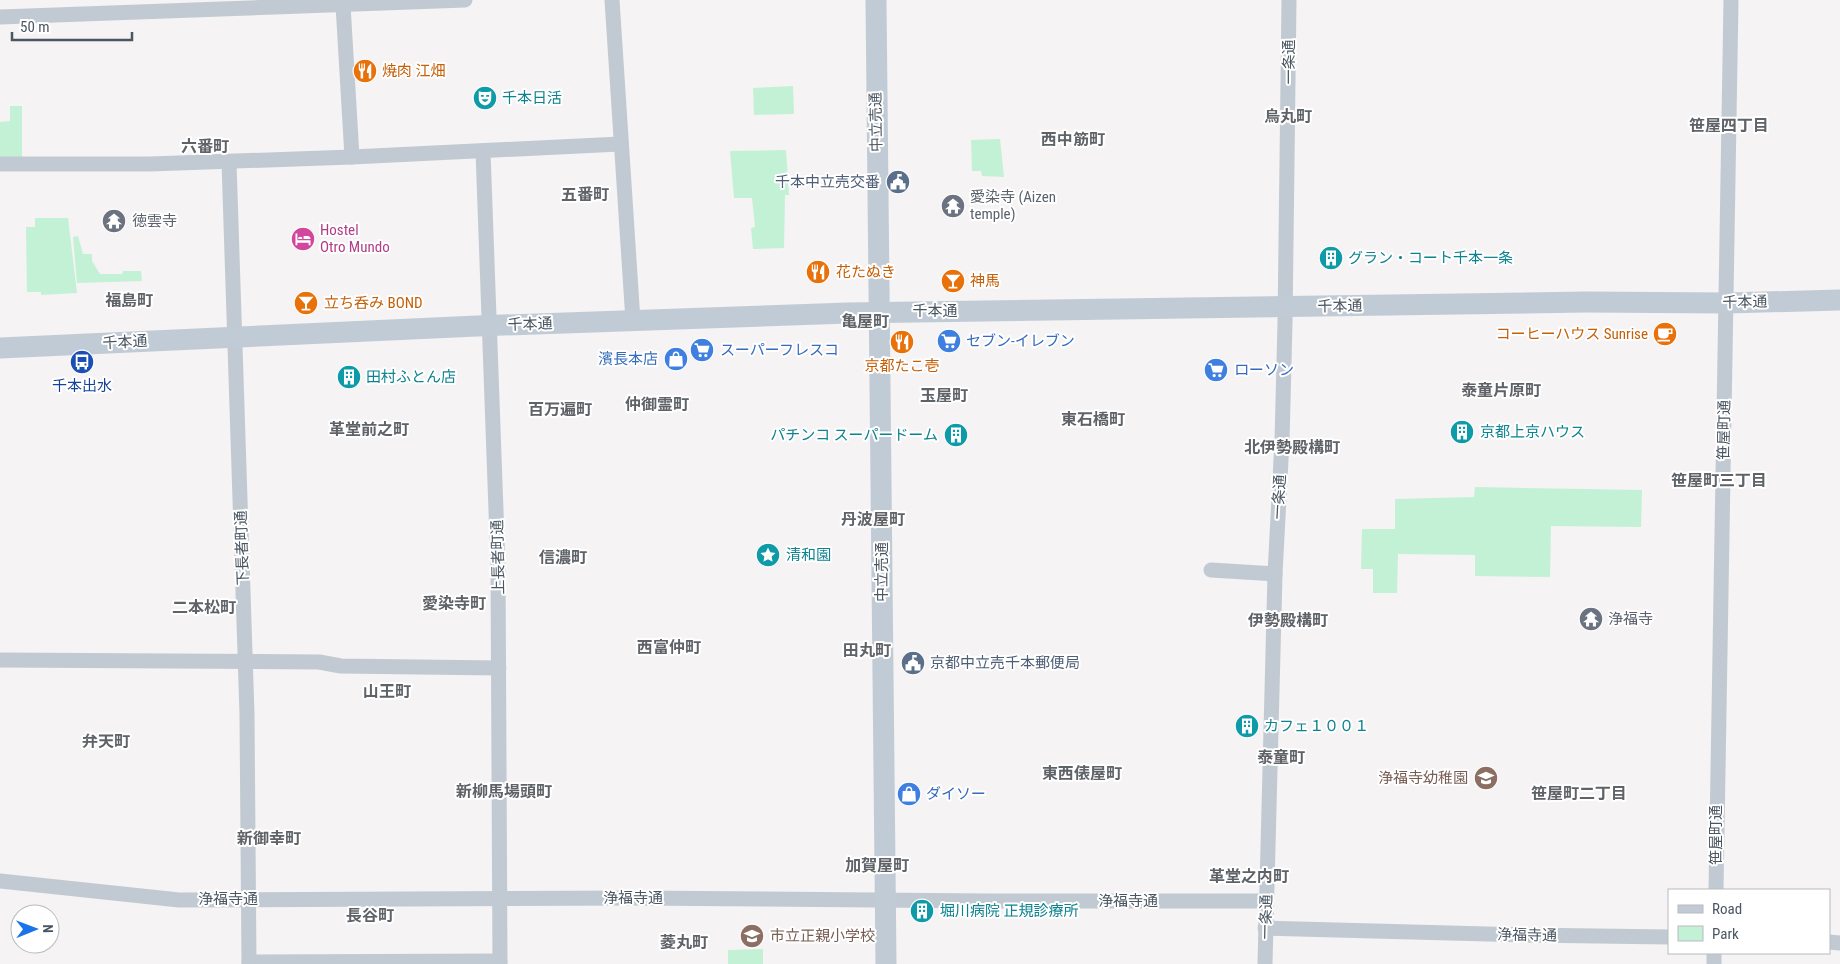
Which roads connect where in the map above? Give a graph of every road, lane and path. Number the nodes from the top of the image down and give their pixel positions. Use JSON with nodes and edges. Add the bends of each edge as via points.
{"nodes":[{"id":1,"x":465,"y":0,"type":"edge"},
{"id":2,"x":612,"y":0,"type":"edge"},
{"id":3,"x":876,"y":0,"type":"edge"},
{"id":4,"x":1289,"y":0,"type":"edge"},
{"id":5,"x":1731,"y":0,"type":"edge"},
{"id":6,"x":374,"y":2,"type":"edge"},
{"id":7,"x":343,"y":5,"type":"junction"},
{"id":8,"x":0,"y":18,"type":"edge"},
{"id":9,"x":620,"y":144,"type":"junction"},
{"id":10,"x":483,"y":151,"type":"junction"},
{"id":11,"x":352,"y":157,"type":"junction"},
{"id":12,"x":229,"y":162,"type":"junction"},
{"id":13,"x":0,"y":164,"type":"edge"},
{"id":14,"x":1840,"y":300,"type":"edge"},
{"id":15,"x":1727,"y":303,"type":"junction"},
{"id":16,"x":1285,"y":306,"type":"junction"},
{"id":17,"x":879,"y":312,"type":"junction"},
{"id":18,"x":633,"y":321,"type":"junction"},
{"id":19,"x":490,"y":326,"type":"junction"},
{"id":20,"x":236,"y":337,"type":"junction"},
{"id":21,"x":0,"y":348,"type":"edge"},
{"id":22,"x":1211,"y":570,"type":"dead end"},
{"id":23,"x":1275,"y":574,"type":"junction"},
{"id":24,"x":0,"y":660,"type":"edge"},
{"id":25,"x":245,"y":662,"type":"junction"},
{"id":26,"x":499,"y":668,"type":"junction"},
{"id":27,"x":0,"y":881,"type":"edge"},
{"id":28,"x":1716,"y":889,"type":"edge"},
{"id":29,"x":248,"y":899,"type":"junction"},
{"id":30,"x":499,"y":899,"type":"junction"},
{"id":31,"x":886,"y":899,"type":"junction"},
{"id":32,"x":1266,"y":901,"type":"junction"},
{"id":33,"x":1265,"y":928,"type":"junction"},
{"id":34,"x":1668,"y":937,"type":"edge"},
{"id":35,"x":249,"y":963,"type":"edge"},
{"id":36,"x":500,"y":963,"type":"edge"},
{"id":37,"x":886,"y":964,"type":"edge"},
{"id":38,"x":1266,"y":964,"type":"edge"}],
"edges":[{"from":1,"to":6,"type":"street"},
{"from":2,"to":9,"type":"street"},
{"from":3,"to":17,"type":"street","name":"中立売通"},
{"from":4,"to":16,"type":"street","name":"一条通"},
{"from":5,"to":15,"type":"street","name":"笹屋町通"},
{"from":6,"to":7,"type":"street"},
{"from":7,"to":8,"type":"street"},
{"from":7,"to":11,"type":"street"},
{"from":9,"to":10,"type":"street"},
{"from":9,"to":18,"type":"street"},
{"from":10,"to":11,"type":"street"},
{"from":10,"to":19,"type":"street","name":"上長者町通"},
{"from":11,"to":12,"type":"street"},
{"from":12,"to":13,"type":"street"},
{"from":12,"to":20,"type":"street","name":"下長者町通"},
{"from":14,"to":15,"type":"street","name":"千本通"},
{"from":15,"to":16,"type":"street","name":"千本通"},
{"from":15,"to":28,"type":"street","name":"笹屋町通"},
{"from":16,"to":17,"type":"street","name":"千本通"},
{"from":16,"to":23,"type":"street","name":"一条通"},
{"from":17,"to":18,"type":"street","name":"千本通"},
{"from":17,"to":31,"type":"street","name":"中立売通"},
{"from":18,"to":19,"type":"street","name":"千本通"},
{"from":19,"to":20,"type":"street","name":"千本通"},
{"from":19,"to":26,"type":"street","name":"上長者町通"},
{"from":20,"to":21,"type":"street","name":"千本通"},
{"from":20,"to":25,"type":"street","name":"下長者町通"},
{"from":22,"to":23,"type":"street"},
{"from":23,"to":32,"type":"street","name":"一条通"},
{"from":24,"to":25,"type":"street"},
{"from":25,"to":26,"type":"street"},
{"from":25,"to":29,"type":"street","name":"下長者町通"},
{"from":26,"to":30,"type":"street","name":"上長者町通"},
{"from":27,"to":29,"type":"street","name":"浄福寺通","via":[[179,900]]},
{"from":29,"to":30,"type":"street","name":"浄福寺通"},
{"from":29,"to":35,"type":"street","name":"下長者町通"},
{"from":30,"to":31,"type":"street","name":"浄福寺通"},
{"from":30,"to":36,"type":"street","name":"上長者町通"},
{"from":31,"to":32,"type":"street","name":"浄福寺通"},
{"from":31,"to":37,"type":"street","name":"中立売通"},
{"from":32,"to":33,"type":"street","name":"一条通"},
{"from":33,"to":34,"type":"street","name":"浄福寺通"},
{"from":33,"to":38,"type":"street","name":"一条通"},
{"from":35,"to":36,"type":"street"}]}
